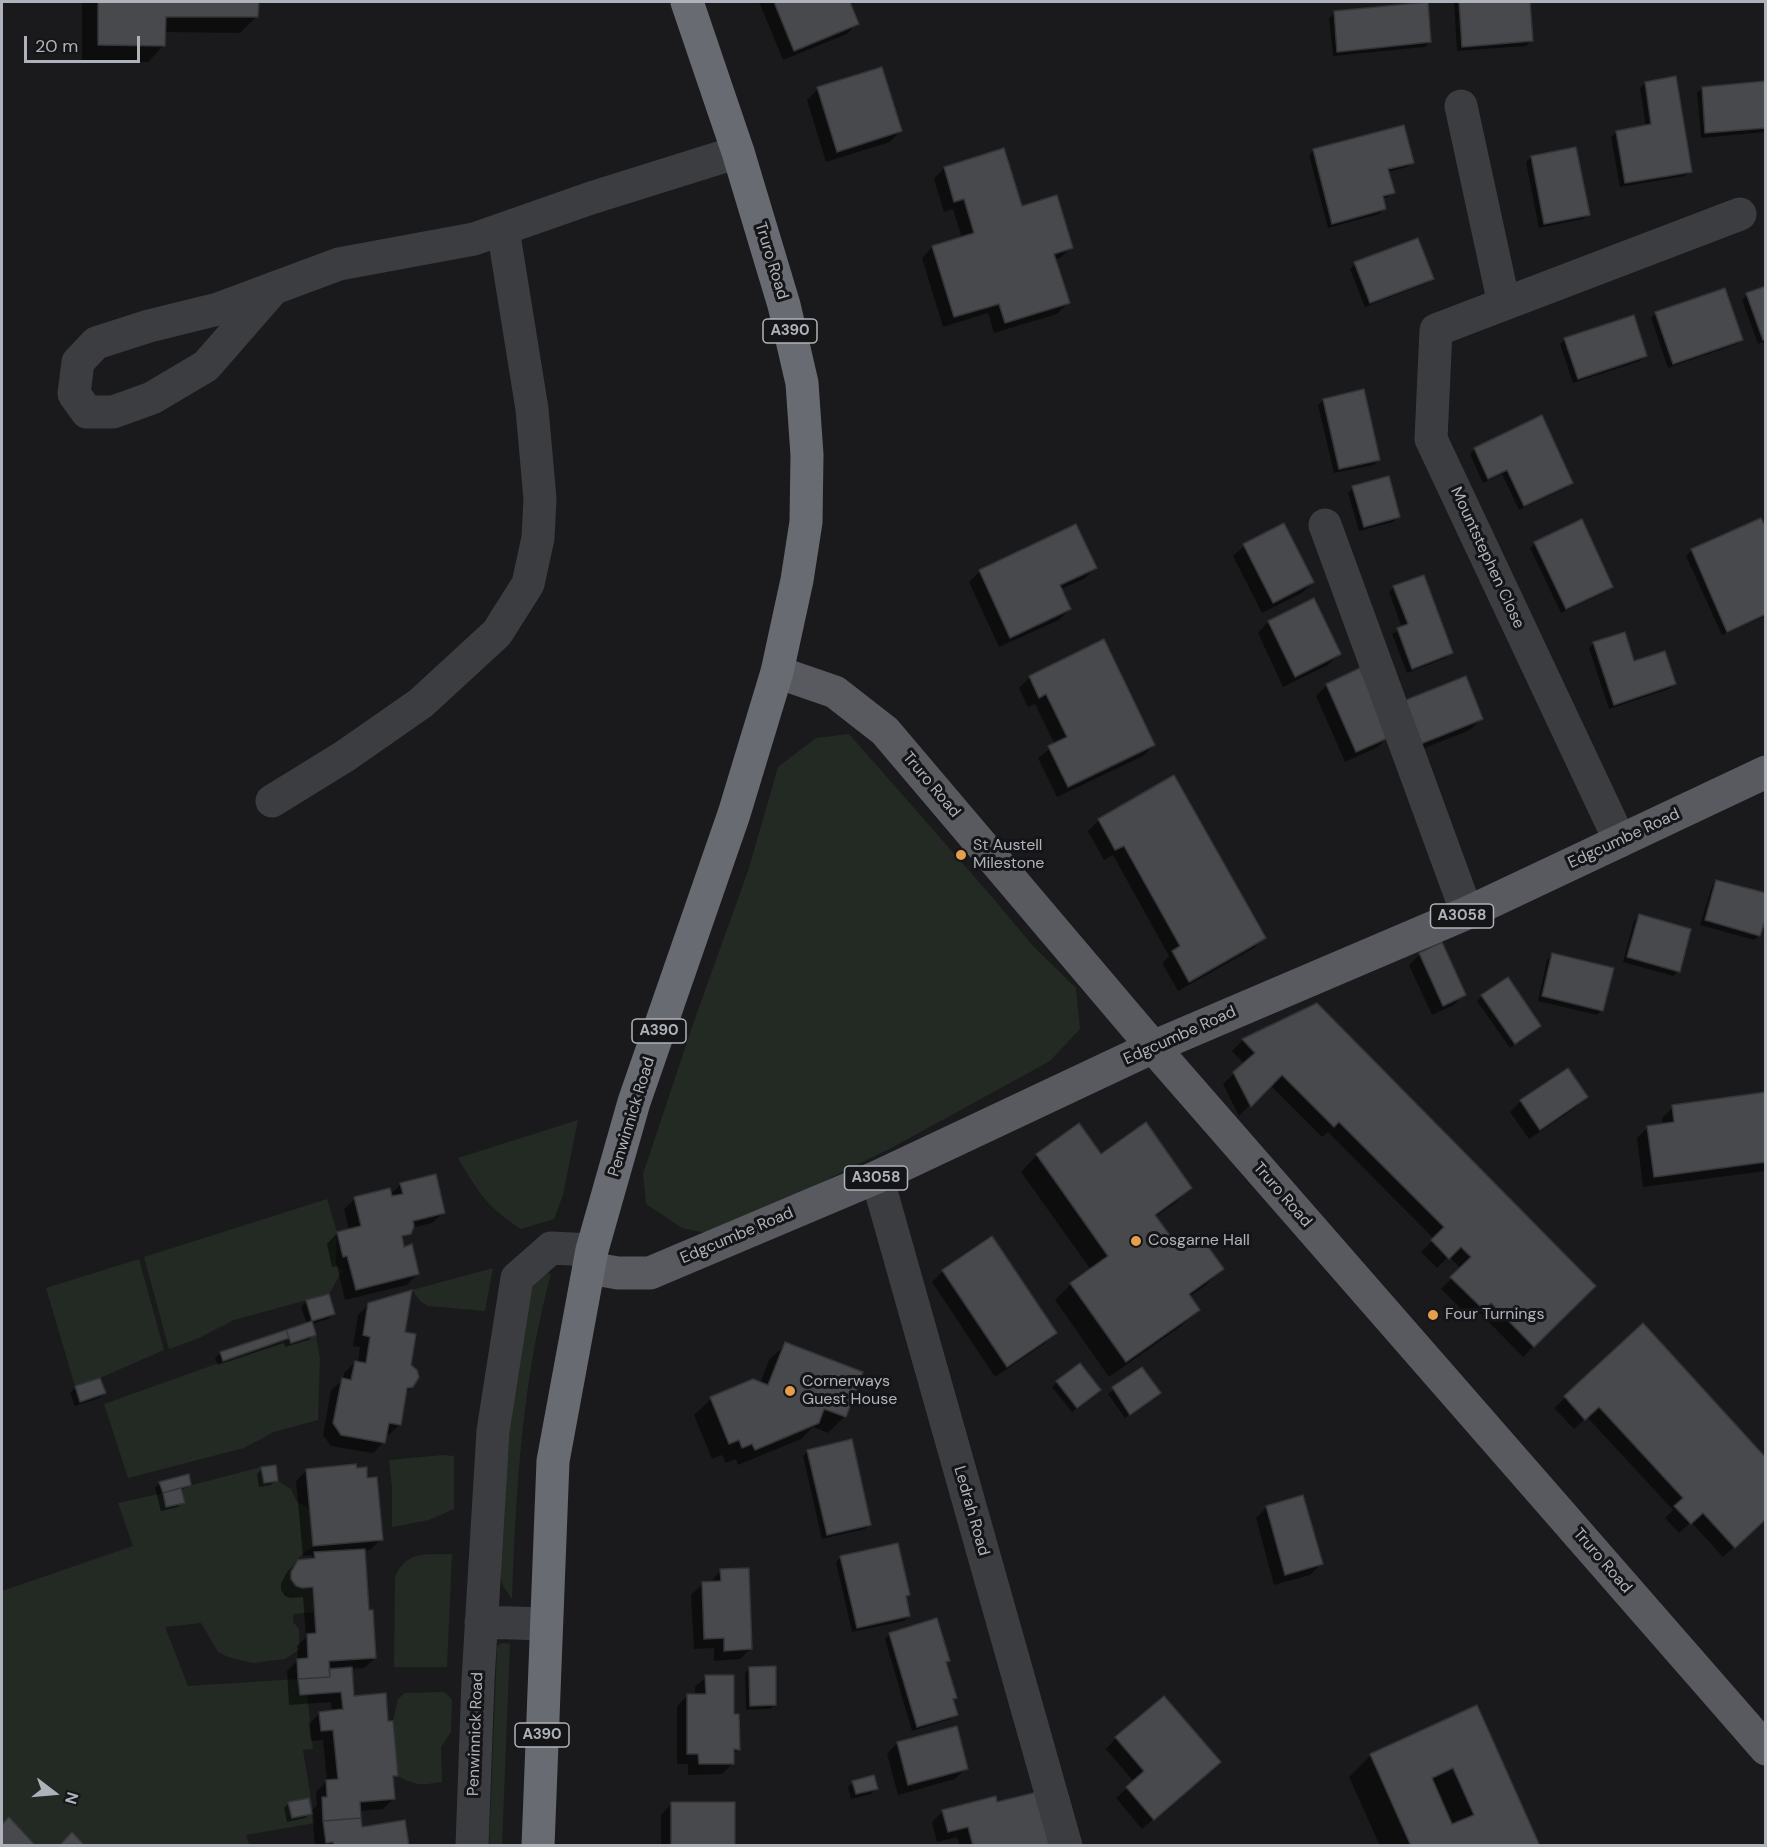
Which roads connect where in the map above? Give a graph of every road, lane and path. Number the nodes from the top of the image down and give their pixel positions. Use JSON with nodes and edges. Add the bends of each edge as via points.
{"nodes":[{"id":1,"x":687,"y":2,"type":"edge"},
{"id":2,"x":1461,"y":106,"type":"dead end"},
{"id":3,"x":738,"y":152,"type":"junction"},
{"id":4,"x":1740,"y":214,"type":"dead end"},
{"id":5,"x":503,"y":228,"type":"junction"},
{"id":6,"x":274,"y":288,"type":"junction"},
{"id":7,"x":1503,"y":304,"type":"junction"},
{"id":8,"x":1325,"y":525,"type":"dead end"},
{"id":9,"x":777,"y":672,"type":"junction"},
{"id":10,"x":1766,"y":772,"type":"edge"},
{"id":11,"x":272,"y":801,"type":"dead end"},
{"id":12,"x":734,"y":814,"type":"joint"},
{"id":13,"x":1620,"y":841,"type":"junction"},
{"id":14,"x":1467,"y":913,"type":"junction"},
{"id":15,"x":1153,"y":1047,"type":"junction"},
{"id":16,"x":877,"y":1177,"type":"junction"},
{"id":17,"x":590,"y":1259,"type":"junction"},
{"id":18,"x":481,"y":1622,"type":"junction"},
{"id":19,"x":546,"y":1624,"type":"junction"},
{"id":20,"x":1766,"y":1749,"type":"edge"},
{"id":21,"x":472,"y":1845,"type":"edge"},
{"id":22,"x":538,"y":1845,"type":"edge"},
{"id":23,"x":1066,"y":1845,"type":"edge"}],
"edges":[{"from":1,"to":3,"type":"highway","name":"Truro Road","number":"A390"},
{"from":2,"to":7,"type":"street"},
{"from":3,"to":5,"type":"street"},
{"from":3,"to":9,"type":"highway","name":"Truro Road","number":"A390","via":[[784,305],[802,383],[806,522]]},
{"from":4,"to":7,"type":"street","name":"Mountstephen Close"},
{"from":5,"to":6,"type":"street","via":[[474,239],[339,264]]},
{"from":5,"to":11,"type":"street","via":[[532,409],[540,499],[538,538],[528,584],[497,633],[421,703]]},
{"from":6,"to":6,"type":"street","via":[[218,309],[96,343],[78,362],[74,394],[87,412],[113,412],[152,398],[206,366]]},
{"from":7,"to":13,"type":"street","name":"Mountstephen Close","via":[[1436,330],[1431,439]]},
{"from":8,"to":14,"type":"street"},
{"from":9,"to":12,"type":"highway","name":"Truro Road","number":"A390"},
{"from":9,"to":15,"type":"main road","name":"Truro Road","via":[[835,692],[885,731]]},
{"from":10,"to":13,"type":"main road","name":"Edgcumbe Road","number":"A3058"},
{"from":12,"to":17,"type":"highway","name":"Penwinnick Road","number":"A390","via":[[634,1102]]},
{"from":13,"to":14,"type":"main road","name":"Edgcumbe Road","number":"A3058"},
{"from":14,"to":15,"type":"main road","name":"Edgcumbe Road","number":"A3058"},
{"from":15,"to":16,"type":"main road","name":"Edgcumbe Road","number":"A3058"},
{"from":15,"to":20,"type":"main road","name":"Truro Road"},
{"from":16,"to":17,"type":"main road","name":"Edgcumbe Road","number":"A3058","via":[[650,1273],[618,1273]]},
{"from":16,"to":23,"type":"street","name":"Ledrah Road"},
{"from":17,"to":18,"type":"street","name":"Penwinnick Road","via":[[551,1248],[517,1278],[493,1431]]},
{"from":17,"to":19,"type":"highway","name":"Penwinnick Road","number":"A390","via":[[553,1461]]},
{"from":18,"to":19,"type":"street"},
{"from":18,"to":21,"type":"street","name":"Penwinnick Road"},
{"from":19,"to":22,"type":"highway","name":"Penwinnick Road","number":"A390"}]}
